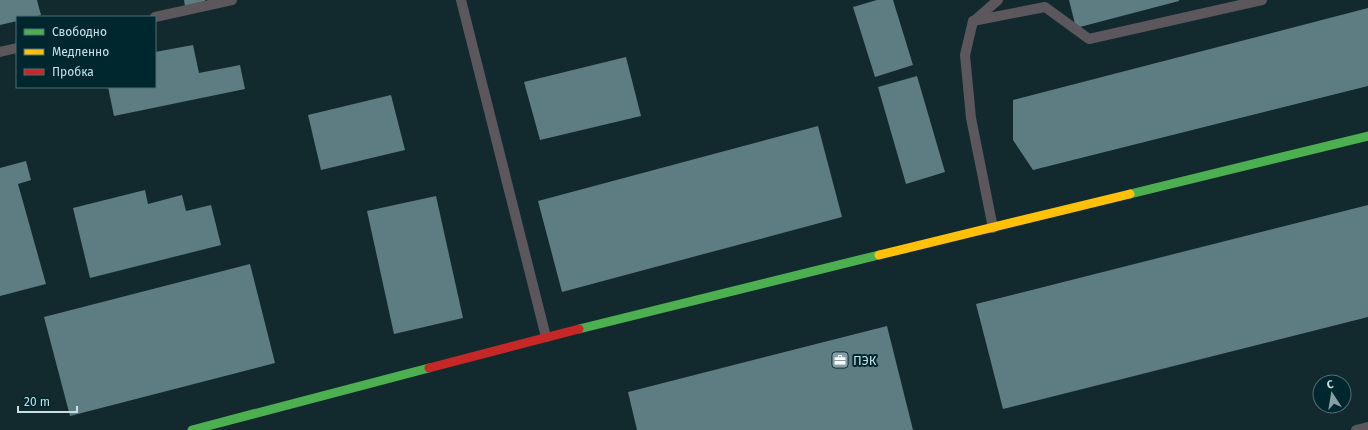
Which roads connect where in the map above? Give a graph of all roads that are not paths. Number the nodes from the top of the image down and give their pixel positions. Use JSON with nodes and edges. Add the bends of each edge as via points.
{"nodes":[{"id":1,"x":232,"y":0,"type":"edge"},
{"id":2,"x":461,"y":0,"type":"edge"},
{"id":3,"x":998,"y":0,"type":"edge"},
{"id":4,"x":1262,"y":0,"type":"edge"},
{"id":5,"x":156,"y":17,"type":"edge"},
{"id":6,"x":973,"y":21,"type":"junction"},
{"id":7,"x":16,"y":48,"type":"edge"},
{"id":8,"x":0,"y":52,"type":"edge"},
{"id":9,"x":1368,"y":136,"type":"edge"},
{"id":10,"x":992,"y":228,"type":"junction"},
{"id":11,"x":546,"y":337,"type":"junction"},
{"id":12,"x":1368,"y":427,"type":"edge"},
{"id":13,"x":192,"y":430,"type":"edge"},
{"id":14,"x":1356,"y":430,"type":"edge"}],
"edges":[{"from":1,"to":5,"type":"lane"},
{"from":2,"to":11,"type":"lane"},
{"from":3,"to":6,"type":"lane"},
{"from":4,"to":6,"type":"lane","via":[[1089,39],[1045,7]]},
{"from":6,"to":10,"type":"lane","via":[[965,55],[971,118]]},
{"from":7,"to":8,"type":"lane"},
{"from":9,"to":10,"type":"street"},
{"from":10,"to":11,"type":"street"},
{"from":11,"to":13,"type":"street"},
{"from":12,"to":14,"type":"lane"}]}
